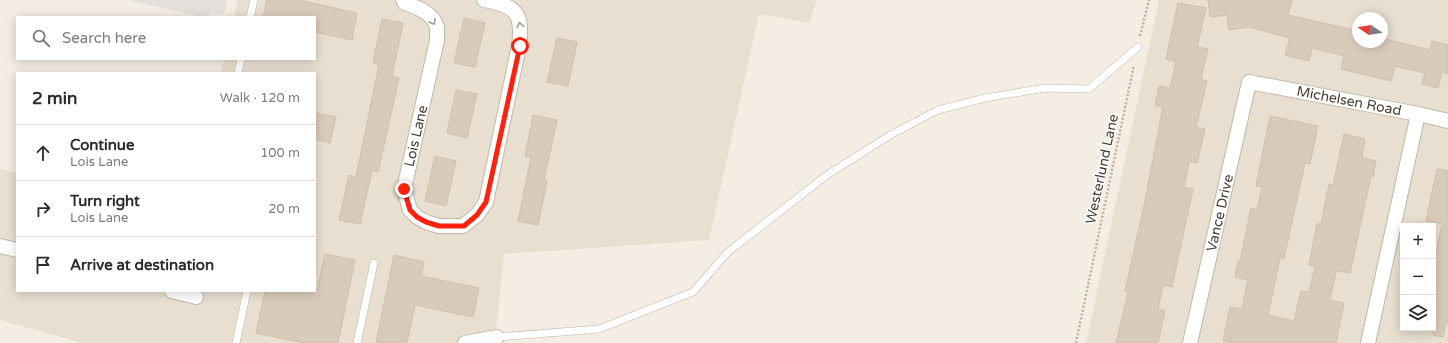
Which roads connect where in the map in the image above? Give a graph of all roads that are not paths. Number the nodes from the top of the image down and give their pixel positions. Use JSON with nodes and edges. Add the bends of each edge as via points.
{"nodes":[{"id":1,"x":254,"y":0,"type":"edge"},
{"id":2,"x":403,"y":0,"type":"edge"},
{"id":3,"x":484,"y":0,"type":"edge"},
{"id":4,"x":250,"y":16,"type":"edge"},
{"id":5,"x":1138,"y":47,"type":"road end"},
{"id":6,"x":241,"y":60,"type":"edge"},
{"id":7,"x":238,"y":72,"type":"edge"},
{"id":8,"x":1249,"y":82,"type":"joint"},
{"id":9,"x":1418,"y":114,"type":"junction"},
{"id":10,"x":1448,"y":121,"type":"edge"},
{"id":11,"x":0,"y":246,"type":"edge"},
{"id":12,"x":16,"y":250,"type":"edge"},
{"id":13,"x":374,"y":263,"type":"dead end"},
{"id":14,"x":176,"y":292,"type":"edge"},
{"id":15,"x":247,"y":292,"type":"edge"},
{"id":16,"x":196,"y":297,"type":"dead end"},
{"id":17,"x":497,"y":337,"type":"joint"},
{"id":18,"x":236,"y":343,"type":"edge"},
{"id":19,"x":357,"y":343,"type":"edge"},
{"id":20,"x":465,"y":343,"type":"edge"},
{"id":21,"x":1190,"y":343,"type":"edge"},
{"id":22,"x":1368,"y":343,"type":"edge"}],
"edges":[{"from":1,"to":4,"type":"lane"},
{"from":2,"to":3,"type":"street","name":"Lois Lane","one_way":true,"via":[[430,16],[436,26],[437,40],[404,189],[410,210],[426,222],[439,226],[464,226],[477,215],[486,202],[520,46],[520,20],[515,13],[503,4]]},
{"from":5,"to":17,"type":"lane","via":[[1089,89],[1045,88],[985,98],[938,110],[892,134],[827,175],[728,252],[693,292],[600,329]]},
{"from":6,"to":7,"type":"lane"},
{"from":8,"to":9,"type":"street","name":"Michelsen Road"},
{"from":8,"to":21,"type":"street","name":"Vance Drive"},
{"from":9,"to":10,"type":"street","name":"Michelsen Road"},
{"from":9,"to":22,"type":"street"},
{"from":11,"to":12,"type":"street"},
{"from":13,"to":19,"type":"lane"},
{"from":14,"to":16,"type":"street"},
{"from":15,"to":18,"type":"lane"},
{"from":17,"to":20,"type":"street"}]}
